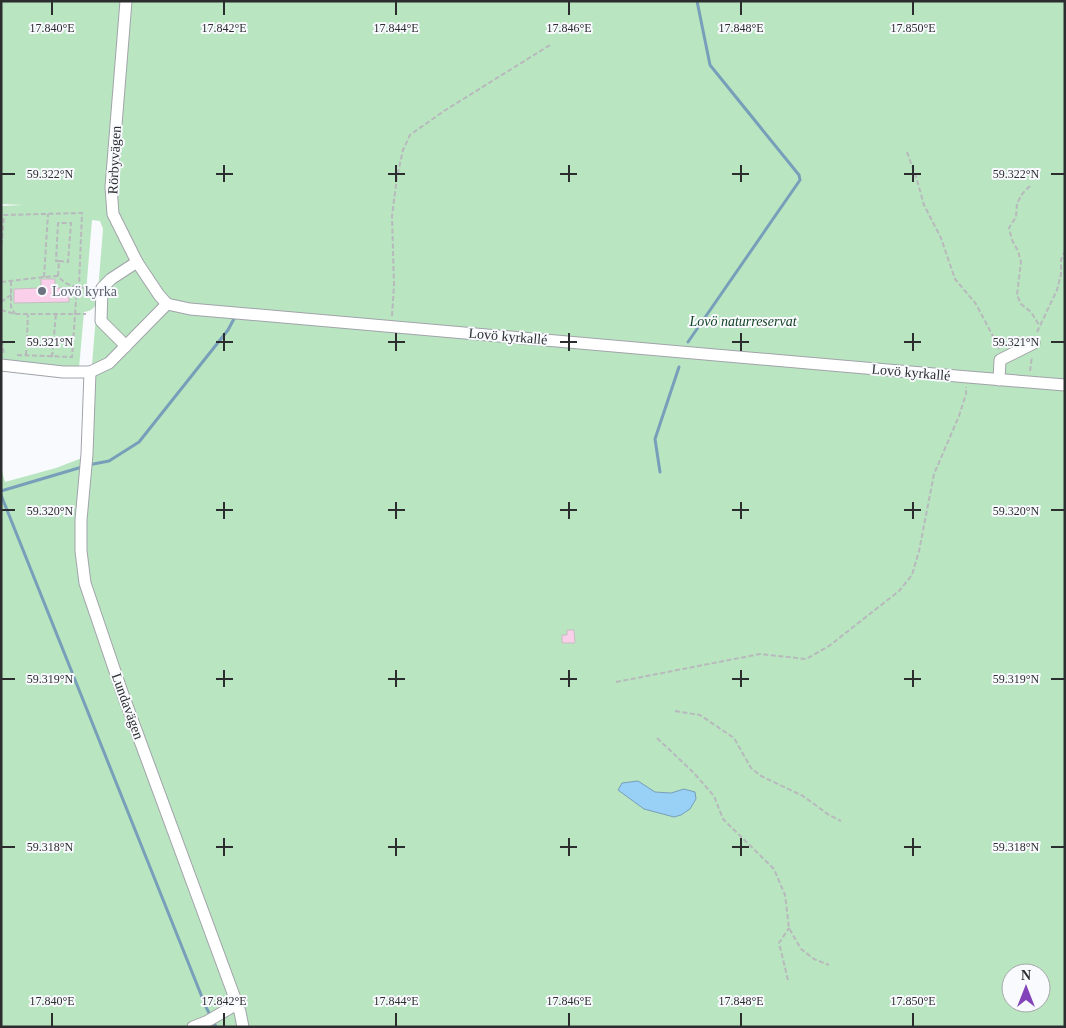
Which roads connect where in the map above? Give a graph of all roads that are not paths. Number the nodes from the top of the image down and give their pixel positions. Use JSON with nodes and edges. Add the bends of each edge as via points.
{"nodes":[{"id":1,"x":126,"y":1,"type":"edge"},
{"id":2,"x":137,"y":262,"type":"junction"},
{"id":3,"x":167,"y":304,"type":"junction"},
{"id":4,"x":1034,"y":343,"type":"road end"},
{"id":5,"x":126,"y":346,"type":"junction"},
{"id":6,"x":3,"y":360,"type":"edge"},
{"id":7,"x":90,"y":372,"type":"junction"},
{"id":8,"x":998,"y":380,"type":"junction"},
{"id":9,"x":1065,"y":385,"type":"edge"},
{"id":10,"x":237,"y":1004,"type":"junction"},
{"id":11,"x":192,"y":1027,"type":"edge"},
{"id":12,"x":243,"y":1027,"type":"edge"}],
"edges":[{"from":1,"to":2,"type":"street","name":"Rörbyvägen","via":[[110,187],[112,214]]},
{"from":2,"to":3,"type":"street","name":"Rörbyvägen"},
{"from":2,"to":5,"type":"street","via":[[102,288],[101,321]]},
{"from":3,"to":5,"type":"street"},
{"from":3,"to":8,"type":"street","name":"Lovö kyrkallé"},
{"from":4,"to":8,"type":"street","via":[[1000,360]]},
{"from":5,"to":7,"type":"street","via":[[109,363]]},
{"from":6,"to":7,"type":"street","via":[[63,372]]},
{"from":7,"to":10,"type":"street","name":"Lundavägen","via":[[81,528],[84,583]]},
{"from":8,"to":9,"type":"street","name":"Lovö kyrkallé"},
{"from":10,"to":11,"type":"street"},
{"from":10,"to":12,"type":"street","name":"Lundavägen"}]}
